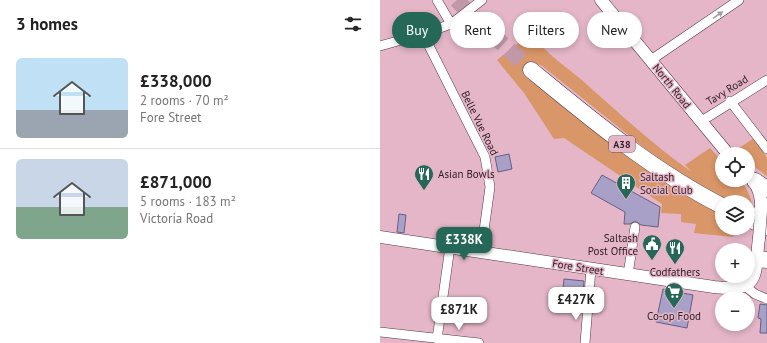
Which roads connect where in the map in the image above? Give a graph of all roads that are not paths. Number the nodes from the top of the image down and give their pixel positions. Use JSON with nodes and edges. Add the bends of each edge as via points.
{"nodes":[{"id":1,"x":436,"y":0,"type":"edge"},
{"id":2,"x":482,"y":0,"type":"edge"},
{"id":3,"x":601,"y":0,"type":"edge"},
{"id":4,"x":739,"y":0,"type":"edge"},
{"id":5,"x":466,"y":12,"type":"edge"},
{"id":6,"x":450,"y":22,"type":"edge"},
{"id":7,"x":392,"y":43,"type":"edge"},
{"id":8,"x":380,"y":46,"type":"edge"},
{"id":9,"x":429,"y":48,"type":"edge"},
{"id":10,"x":651,"y":60,"type":"junction"},
{"id":11,"x":531,"y":70,"type":"tunnel mouth"},
{"id":12,"x":767,"y":80,"type":"edge"},
{"id":13,"x":730,"y":101,"type":"junction"},
{"id":14,"x":700,"y":122,"type":"junction"},
{"id":15,"x":722,"y":147,"type":"edge"},
{"id":16,"x":767,"y":149,"type":"edge"},
{"id":17,"x":757,"y":182,"type":"edge"},
{"id":18,"x":715,"y":202,"type":"edge"},
{"id":19,"x":760,"y":220,"type":"edge"},
{"id":20,"x":636,"y":228,"type":"dead end"},
{"id":21,"x":380,"y":237,"type":"edge"},
{"id":22,"x":450,"y":247,"type":"junction"},
{"id":23,"x":482,"y":252,"type":"junction"},
{"id":24,"x":762,"y":260,"type":"edge"},
{"id":25,"x":591,"y":269,"type":"junction"},
{"id":26,"x":628,"y":275,"type":"junction"},
{"id":27,"x":745,"y":286,"type":"junction"},
{"id":28,"x":767,"y":299,"type":"edge"},
{"id":29,"x":380,"y":332,"type":"edge"},
{"id":30,"x":437,"y":339,"type":"junction"},
{"id":31,"x":479,"y":343,"type":"edge"},
{"id":32,"x":585,"y":343,"type":"edge"}],
"edges":[{"from":1,"to":6,"type":"street"},
{"from":2,"to":5,"type":"street"},
{"from":3,"to":10,"type":"street","name":"North Road"},
{"from":10,"to":4,"type":"street","one_way":true},
{"from":7,"to":8,"type":"street"},
{"from":9,"to":23,"type":"street","name":"Belle Vue Road","via":[[485,157],[490,187]]},
{"from":10,"to":14,"type":"street","name":"North Road"},
{"from":11,"to":18,"type":"highway","number":"A38","via":[[634,153]]},
{"from":12,"to":13,"type":"street","name":"Tavy Road"},
{"from":13,"to":14,"type":"street","name":"Tavy Road"},
{"from":13,"to":16,"type":"street"},
{"from":14,"to":15,"type":"street","name":"North Road"},
{"from":17,"to":19,"type":"street","via":[[760,193]]},
{"from":19,"to":24,"type":"street"},
{"from":20,"to":26,"type":"street"},
{"from":21,"to":22,"type":"street","name":"Fore Street"},
{"from":22,"to":23,"type":"street","name":"Fore Street"},
{"from":22,"to":30,"type":"street"},
{"from":23,"to":25,"type":"street","name":"Fore Street"},
{"from":24,"to":27,"type":"street","via":[[752,281]]},
{"from":25,"to":26,"type":"street","name":"Fore Street"},
{"from":25,"to":32,"type":"street"},
{"from":26,"to":27,"type":"street","name":"Fore Street","via":[[714,288],[738,289]]},
{"from":27,"to":28,"type":"street"},
{"from":29,"to":30,"type":"street"},
{"from":30,"to":31,"type":"street"}]}
